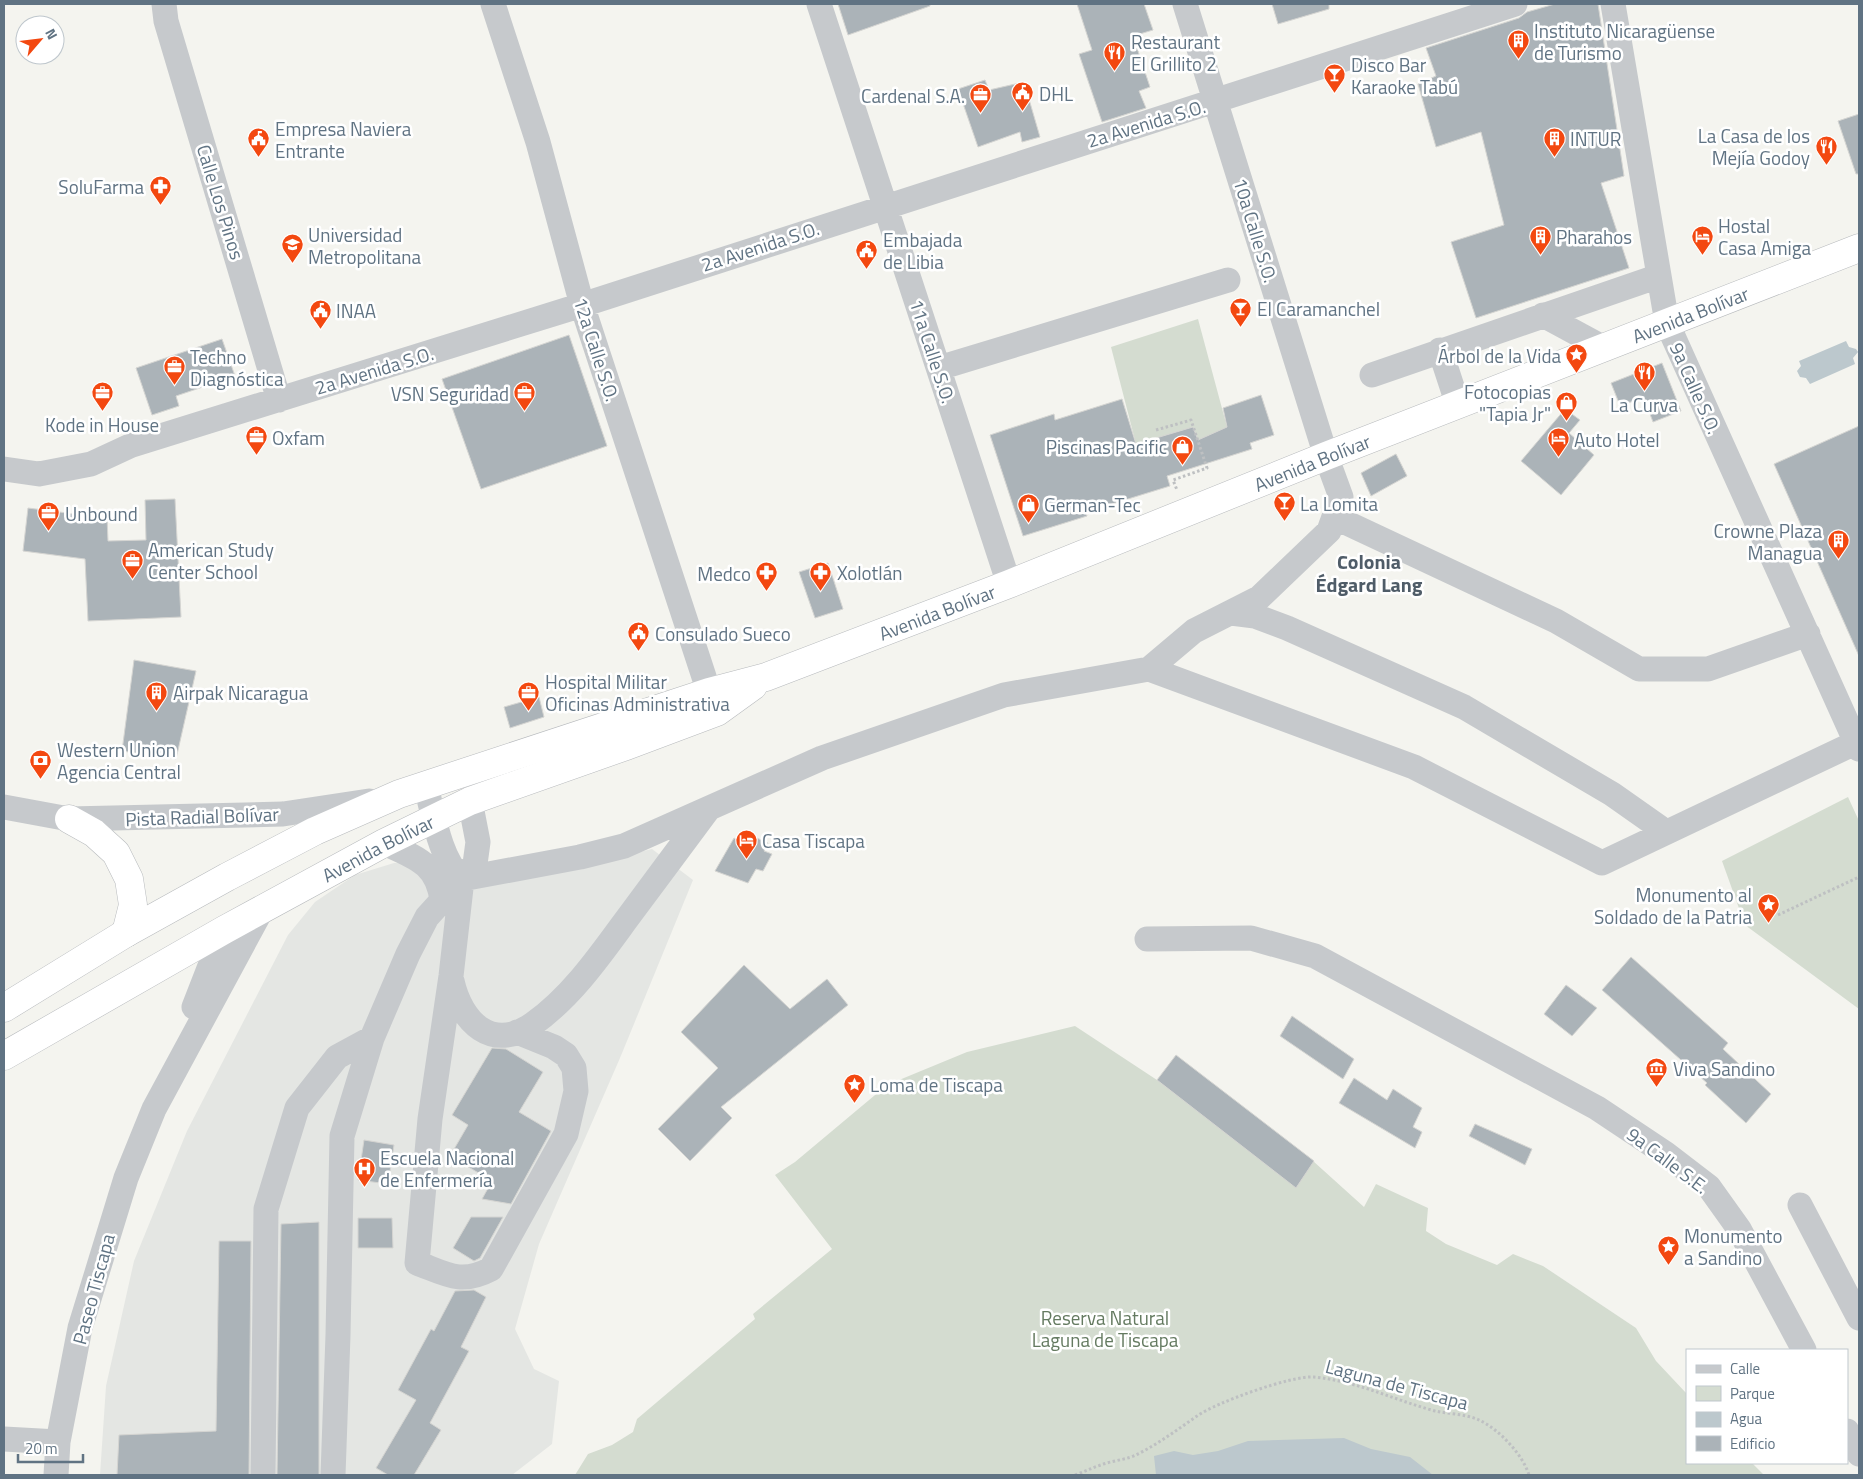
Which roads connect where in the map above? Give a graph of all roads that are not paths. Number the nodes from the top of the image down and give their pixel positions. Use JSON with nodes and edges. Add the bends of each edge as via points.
{"nodes":[{"id":1,"x":164,"y":4,"type":"edge"},
{"id":2,"x":493,"y":4,"type":"edge"},
{"id":3,"x":819,"y":4,"type":"edge"},
{"id":4,"x":1185,"y":4,"type":"edge"},
{"id":5,"x":1515,"y":4,"type":"edge"},
{"id":6,"x":1613,"y":4,"type":"edge"},
{"id":7,"x":1217,"y":101,"type":"junction"},
{"id":8,"x":886,"y":205,"type":"junction"},
{"id":9,"x":1859,"y":248,"type":"edge"},
{"id":10,"x":1659,"y":276,"type":"junction"},
{"id":11,"x":1228,"y":280,"type":"dead end"},
{"id":12,"x":582,"y":305,"type":"junction"},
{"id":13,"x":1543,"y":315,"type":"junction"},
{"id":14,"x":1667,"y":324,"type":"junction"},
{"id":15,"x":1604,"y":348,"type":"junction"},
{"id":16,"x":1440,"y":350,"type":"junction"},
{"id":17,"x":939,"y":368,"type":"junction"},
{"id":18,"x":1372,"y":375,"type":"dead end"},
{"id":19,"x":279,"y":400,"type":"junction"},
{"id":20,"x":1458,"y":405,"type":"junction"},
{"id":21,"x":1326,"y":456,"type":"junction"},
{"id":22,"x":4,"y":468,"type":"edge"},
{"id":23,"x":1334,"y":518,"type":"junction"},
{"id":24,"x":1009,"y":584,"type":"junction"},
{"id":25,"x":1231,"y":613,"type":"junction"},
{"id":26,"x":1808,"y":634,"type":"junction"},
{"id":27,"x":1149,"y":669,"type":"junction"},
{"id":28,"x":766,"y":677,"type":"junction"},
{"id":29,"x":709,"y":692,"type":"junction"},
{"id":30,"x":648,"y":736,"type":"junction"},
{"id":31,"x":1858,"y":745,"type":"edge"},
{"id":32,"x":426,"y":786,"type":"junction"},
{"id":33,"x":399,"y":794,"type":"junction"},
{"id":34,"x":470,"y":801,"type":"junction"},
{"id":35,"x":4,"y":807,"type":"edge"},
{"id":36,"x":708,"y":810,"type":"junction"},
{"id":37,"x":69,"y":819,"type":"junction"},
{"id":38,"x":435,"y":819,"type":"junction"},
{"id":39,"x":1666,"y":832,"type":"junction"},
{"id":40,"x":384,"y":843,"type":"junction"},
{"id":41,"x":462,"y":879,"type":"junction"},
{"id":42,"x":442,"y":901,"type":"junction"},
{"id":43,"x":262,"y":909,"type":"junction"},
{"id":44,"x":224,"y":930,"type":"junction"},
{"id":45,"x":126,"y":933,"type":"junction"},
{"id":46,"x":1147,"y":940,"type":"dead end"},
{"id":47,"x":451,"y":976,"type":"junction"},
{"id":48,"x":4,"y":1008,"type":"edge"},
{"id":49,"x":517,"y":1032,"type":"junction"},
{"id":50,"x":372,"y":1038,"type":"junction"},
{"id":51,"x":4,"y":1056,"type":"edge"},
{"id":52,"x":154,"y":1109,"type":"junction"},
{"id":53,"x":1800,"y":1205,"type":"dead end"},
{"id":54,"x":1859,"y":1318,"type":"edge"},
{"id":55,"x":1803,"y":1349,"type":"edge"},
{"id":56,"x":1848,"y":1433,"type":"edge"},
{"id":57,"x":4,"y":1439,"type":"edge"},
{"id":58,"x":58,"y":1442,"type":"junction"},
{"id":59,"x":1859,"y":1454,"type":"edge"},
{"id":60,"x":56,"y":1475,"type":"edge"},
{"id":61,"x":264,"y":1475,"type":"edge"},
{"id":62,"x":333,"y":1475,"type":"edge"}],
"edges":[{"from":1,"to":19,"type":"street","name":"Calle Los Pinos","via":[[166,22]]},
{"from":2,"to":12,"type":"street","name":"12a Calle S.O.","via":[[538,142]]},
{"from":3,"to":8,"type":"street","name":"11a Calle S.O."},
{"from":4,"to":7,"type":"street","name":"10a Calle S.O."},
{"from":5,"to":7,"type":"street","name":"2a Avenida S.O."},
{"from":6,"to":10,"type":"street","name":"9a Calle S.O."},
{"from":7,"to":8,"type":"street","name":"2a Avenida S.O."},
{"from":7,"to":21,"type":"street","name":"10a Calle S.O."},
{"from":8,"to":12,"type":"street","name":"2a Avenida S.O."},
{"from":8,"to":17,"type":"street","name":"11a Calle S.O."},
{"from":9,"to":14,"type":"highway","name":"Avenida Bolívar"},
{"from":10,"to":13,"type":"street"},
{"from":10,"to":14,"type":"street","name":"9a Calle S.O."},
{"from":11,"to":17,"type":"street"},
{"from":12,"to":19,"type":"street","name":"2a Avenida S.O."},
{"from":12,"to":29,"type":"street","name":"12a Calle S.O."},
{"from":13,"to":15,"type":"street"},
{"from":13,"to":16,"type":"street"},
{"from":14,"to":15,"type":"highway","name":"Avenida Bolívar"},
{"from":14,"to":26,"type":"street","name":"9a Calle S.O."},
{"from":15,"to":20,"type":"highway","name":"Avenida Bolívar"},
{"from":16,"to":18,"type":"street"},
{"from":16,"to":20,"type":"street"},
{"from":17,"to":24,"type":"street","name":"11a Calle S.O."},
{"from":19,"to":22,"type":"street","name":"2a Avenida S.O.","via":[[132,445],[91,464],[39,474]]},
{"from":20,"to":21,"type":"highway","name":"Avenida Bolívar"},
{"from":21,"to":23,"type":"street","name":"10a Calle S.O.","via":[[1341,497]]},
{"from":21,"to":24,"type":"highway","name":"Avenida Bolívar"},
{"from":23,"to":25,"type":"street","name":"10a Calle S.O.","via":[[1328,531],[1259,598]]},
{"from":23,"to":26,"type":"street","via":[[1556,621],[1639,669],[1708,669]]},
{"from":24,"to":28,"type":"highway","name":"Avenida Bolívar"},
{"from":25,"to":27,"type":"street","name":"10a Calle S.O.","via":[[1194,631]]},
{"from":25,"to":39,"type":"street","via":[[1255,616],[1287,628],[1464,707],[1612,794]]},
{"from":26,"to":31,"type":"street","name":"9a Calle S.O."},
{"from":27,"to":36,"type":"street","via":[[1004,695],[822,758]]},
{"from":27,"to":39,"type":"street","via":[[1414,767],[1602,863]]},
{"from":28,"to":29,"type":"highway","name":"Avenida Bolívar"},
{"from":28,"to":30,"type":"highway","name":"Avenida Bolívar","via":[[717,712]]},
{"from":29,"to":30,"type":"highway","via":[[706,707],[667,722]]},
{"from":29,"to":32,"type":"highway","name":"Avenida Bolívar"},
{"from":30,"to":34,"type":"highway","name":"Avenida Bolívar"},
{"from":31,"to":39,"type":"street"},
{"from":32,"to":33,"type":"highway","name":"Avenida Bolívar"},
{"from":32,"to":38,"type":"street"},
{"from":33,"to":37,"type":"street","name":"Pista Radial Bolívar","via":[[284,814]]},
{"from":33,"to":45,"type":"highway","name":"Avenida Bolívar","via":[[315,832]]},
{"from":34,"to":38,"type":"highway","name":"Avenida Bolívar"},
{"from":34,"to":41,"type":"street","via":[[478,842],[475,864]]},
{"from":35,"to":37,"type":"street","name":"Pista Radial Bolívar"},
{"from":36,"to":41,"type":"street","via":[[624,846]]},
{"from":36,"to":49,"type":"street","via":[[597,959],[556,1005],[532,1025]]},
{"from":37,"to":45,"type":"highway","via":[[94,833],[116,853],[129,879],[133,905]]},
{"from":38,"to":40,"type":"highway","name":"Avenida Bolívar"},
{"from":38,"to":41,"type":"street","via":[[444,850]]},
{"from":40,"to":42,"type":"street","via":[[422,861],[440,886]]},
{"from":40,"to":43,"type":"highway","name":"Avenida Bolívar"},
{"from":41,"to":42,"type":"street"},
{"from":41,"to":47,"type":"street"},
{"from":42,"to":50,"type":"street","via":[[427,917],[408,954]]},
{"from":43,"to":44,"type":"highway","name":"Avenida Bolívar"},
{"from":43,"to":52,"type":"street","name":"Paseo Tiscapa"},
{"from":44,"to":51,"type":"highway","name":"Avenida Bolívar"},
{"from":44,"to":52,"type":"street","name":"Paseo Tiscapa"},
{"from":45,"to":48,"type":"highway","name":"Avenida Bolívar"},
{"from":46,"to":55,"type":"street","name":"9a Calle S.E.","via":[[1251,938],[1315,956],[1597,1108],[1709,1187],[1740,1229]]},
{"from":47,"to":49,"type":"street","via":[[456,998],[477,1029],[498,1034]]},
{"from":47,"to":49,"type":"street","via":[[430,1119],[417,1263],[456,1278],[491,1269],[566,1134],[576,1091],[574,1068],[566,1055],[554,1047]]},
{"from":50,"to":61,"type":"street","via":[[337,1057],[297,1108],[266,1209]]},
{"from":50,"to":62,"type":"street","via":[[342,1136]]},
{"from":52,"to":58,"type":"street","name":"Paseo Tiscapa","via":[[126,1178],[80,1328]]},
{"from":53,"to":54,"type":"street"},
{"from":56,"to":59,"type":"street"},
{"from":57,"to":58,"type":"street"},
{"from":58,"to":60,"type":"street","name":"Paseo Tiscapa"}]}
